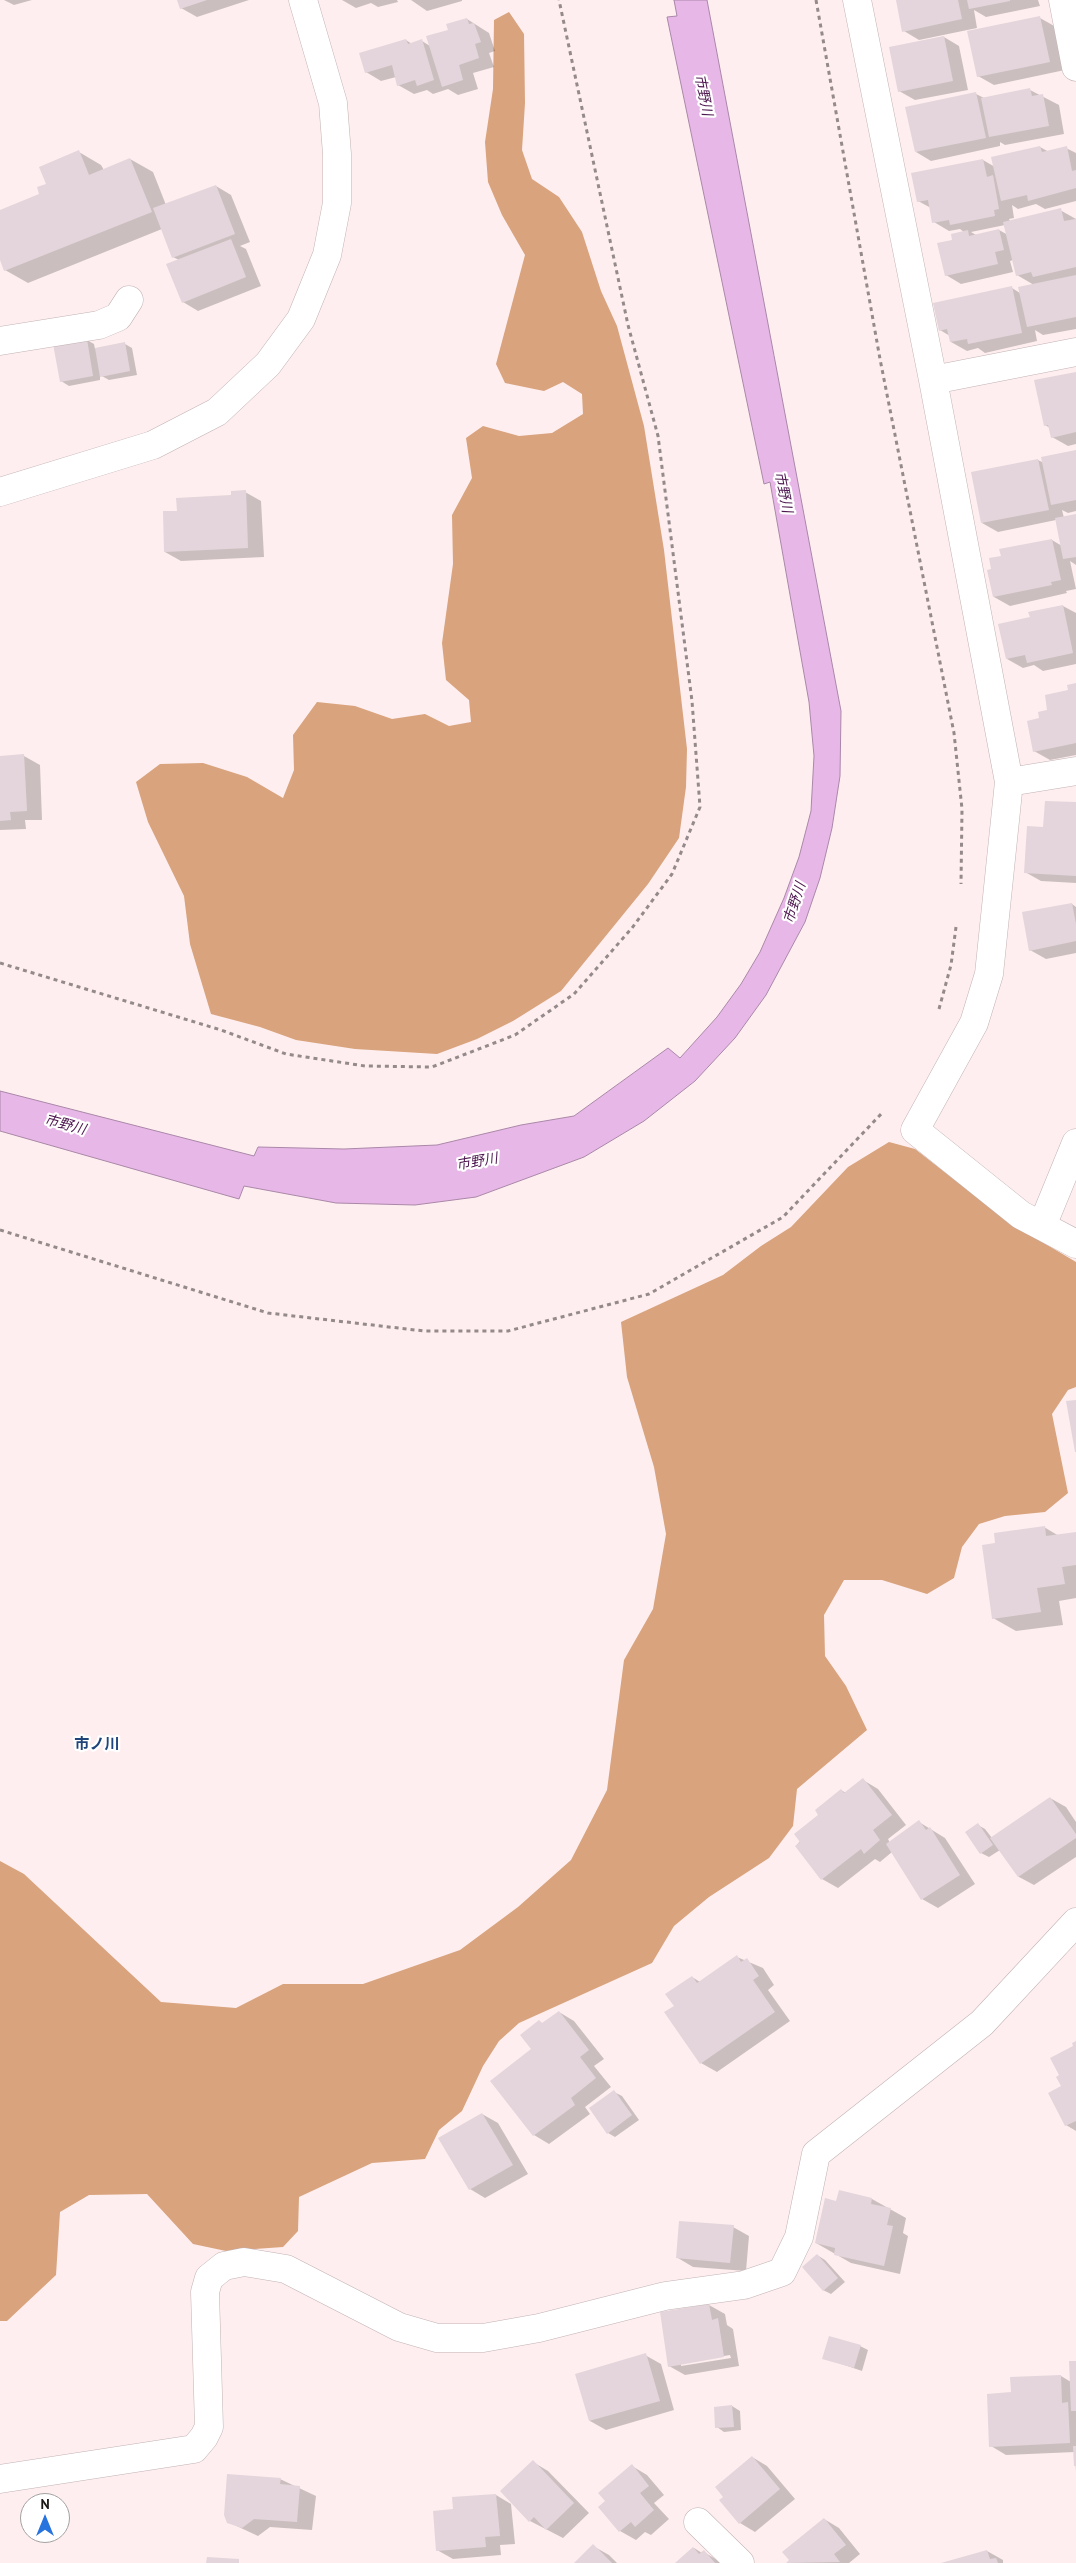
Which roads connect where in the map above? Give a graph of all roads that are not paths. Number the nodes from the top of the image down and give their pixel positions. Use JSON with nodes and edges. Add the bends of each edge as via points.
{"nodes":[{"id":1,"x":303,"y":0,"type":"edge"},
{"id":2,"x":857,"y":0,"type":"edge"},
{"id":3,"x":1063,"y":0,"type":"edge"},
{"id":4,"x":1076,"y":67,"type":"edge"},
{"id":5,"x":129,"y":300,"type":"dead end"},
{"id":6,"x":0,"y":341,"type":"edge"},
{"id":7,"x":1076,"y":352,"type":"edge"},
{"id":8,"x":933,"y":380,"type":"junction"},
{"id":9,"x":0,"y":492,"type":"edge"},
{"id":10,"x":1076,"y":770,"type":"edge"},
{"id":11,"x":1009,"y":782,"type":"junction"},
{"id":12,"x":1076,"y":1143,"type":"edge"},
{"id":13,"x":1042,"y":1226,"type":"junction"},
{"id":14,"x":1076,"y":1244,"type":"edge"},
{"id":15,"x":1076,"y":1922,"type":"edge"},
{"id":16,"x":0,"y":2479,"type":"edge"},
{"id":17,"x":698,"y":2522,"type":"dead end"},
{"id":18,"x":740,"y":2563,"type":"edge"}],
"edges":[{"from":1,"to":9,"type":"street","via":[[333,103],[337,203],[327,255],[302,319],[268,364],[217,412],[154,446]]},
{"from":2,"to":8,"type":"street"},
{"from":3,"to":4,"type":"street"},
{"from":5,"to":6,"type":"street","via":[[118,317],[99,325]]},
{"from":7,"to":8,"type":"street"},
{"from":8,"to":11,"type":"street"},
{"from":10,"to":11,"type":"street"},
{"from":11,"to":13,"type":"street","via":[[989,974],[974,1023],[915,1130],[1021,1215]]},
{"from":12,"to":13,"type":"street"},
{"from":13,"to":14,"type":"street"},
{"from":15,"to":16,"type":"street","via":[[982,2023],[816,2154],[799,2237],[782,2272],[744,2286],[666,2296],[540,2328],[483,2338],[437,2338],[399,2327],[286,2269],[244,2262],[224,2266],[209,2278],[205,2292],[209,2427],[194,2449]]},
{"from":17,"to":18,"type":"street"}]}
